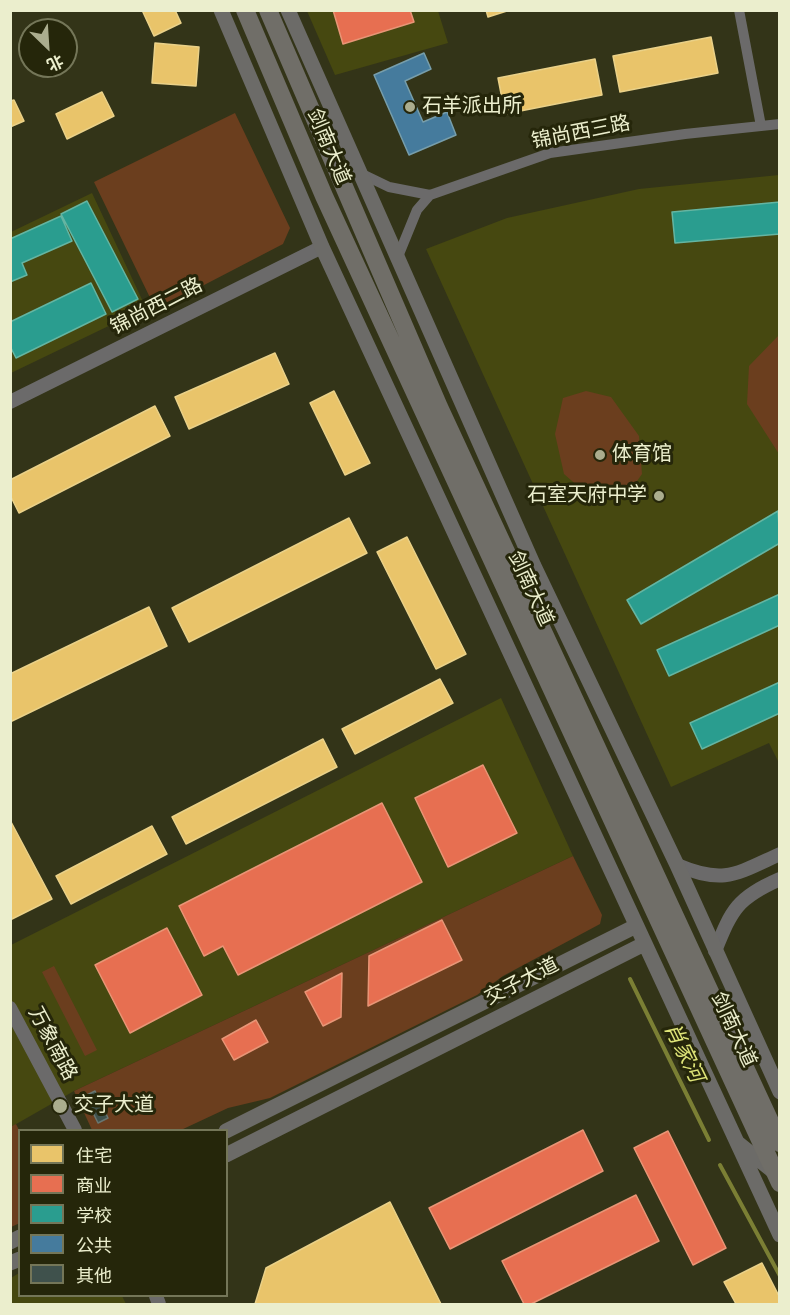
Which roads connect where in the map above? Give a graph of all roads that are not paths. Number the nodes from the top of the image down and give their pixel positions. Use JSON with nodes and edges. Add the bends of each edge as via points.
{"nodes":[{"id":1,"x":221,"y":10,"type":"edge"},
{"id":2,"x":245,"y":10,"type":"edge"},
{"id":3,"x":268,"y":10,"type":"edge"},
{"id":4,"x":288,"y":10,"type":"edge"},
{"id":5,"x":739,"y":10,"type":"edge"},
{"id":6,"x":780,"y":124,"type":"edge"},
{"id":7,"x":761,"y":126,"type":"junction"},
{"id":8,"x":359,"y":172,"type":"junction"},
{"id":9,"x":290,"y":174,"type":"junction"},
{"id":10,"x":324,"y":195,"type":"junction"},
{"id":11,"x":430,"y":195,"type":"junction"},
{"id":12,"x":322,"y":247,"type":"junction"},
{"id":13,"x":397,"y":259,"type":"junction"},
{"id":14,"x":442,"y":358,"type":"junction"},
{"id":15,"x":10,"y":402,"type":"edge"},
{"id":16,"x":439,"y":407,"type":"junction"},
{"id":17,"x":780,"y":854,"type":"edge"},
{"id":18,"x":677,"y":865,"type":"junction"},
{"id":19,"x":780,"y":879,"type":"edge"},
{"id":20,"x":636,"y":926,"type":"junction"},
{"id":21,"x":644,"y":944,"type":"junction"},
{"id":22,"x":715,"y":951,"type":"junction"},
{"id":23,"x":10,"y":1008,"type":"edge"},
{"id":24,"x":764,"y":1059,"type":"junction"},
{"id":25,"x":780,"y":1092,"type":"edge"},
{"id":26,"x":764,"y":1110,"type":"junction"},
{"id":27,"x":74,"y":1129,"type":"edge"},
{"id":28,"x":228,"y":1130,"type":"edge"},
{"id":29,"x":735,"y":1141,"type":"junction"},
{"id":30,"x":780,"y":1143,"type":"edge"},
{"id":31,"x":228,"y":1154,"type":"edge"},
{"id":32,"x":777,"y":1178,"type":"edge"},
{"id":33,"x":780,"y":1234,"type":"edge"}],
"edges":[{"from":1,"to":9,"type":"main road"},
{"from":2,"to":10,"type":"highway","name":"剑南大道"},
{"from":3,"to":16,"type":"highway","name":"剑南大道"},
{"from":4,"to":8,"type":"main road"},
{"from":5,"to":7,"type":"street"},
{"from":6,"to":7,"type":"street","name":"锦尚西三路"},
{"from":7,"to":11,"type":"street","name":"锦尚西三路","via":[[550,153]]},
{"from":8,"to":11,"type":"street","via":[[389,187]]},
{"from":8,"to":13,"type":"main road"},
{"from":9,"to":10,"type":"main road"},
{"from":9,"to":12,"type":"main road"},
{"from":10,"to":32,"type":"highway","name":"剑南大道"},
{"from":11,"to":13,"type":"street","via":[[417,210]]},
{"from":12,"to":15,"type":"street","name":"锦尚西二路"},
{"from":12,"to":20,"type":"main road"},
{"from":13,"to":14,"type":"main road"},
{"from":14,"to":16,"type":"main road"},
{"from":14,"to":18,"type":"main road","via":[[534,566]]},
{"from":16,"to":26,"type":"highway","name":"剑南大道"},
{"from":17,"to":18,"type":"street","via":[[729,876],[702,876]]},
{"from":18,"to":22,"type":"main road"},
{"from":19,"to":22,"type":"street","via":[[753,891],[735,908]]},
{"from":20,"to":21,"type":"main road"},
{"from":20,"to":28,"type":"main road","name":"交子大道"},
{"from":21,"to":29,"type":"main road"},
{"from":21,"to":31,"type":"main road","name":"交子大道"},
{"from":22,"to":24,"type":"main road"},
{"from":23,"to":27,"type":"street","name":"万象南路"},
{"from":24,"to":25,"type":"main road"},
{"from":24,"to":26,"type":"main road"},
{"from":26,"to":30,"type":"highway","name":"剑南大道"},
{"from":29,"to":32,"type":"main road"},
{"from":29,"to":33,"type":"main road"}]}
